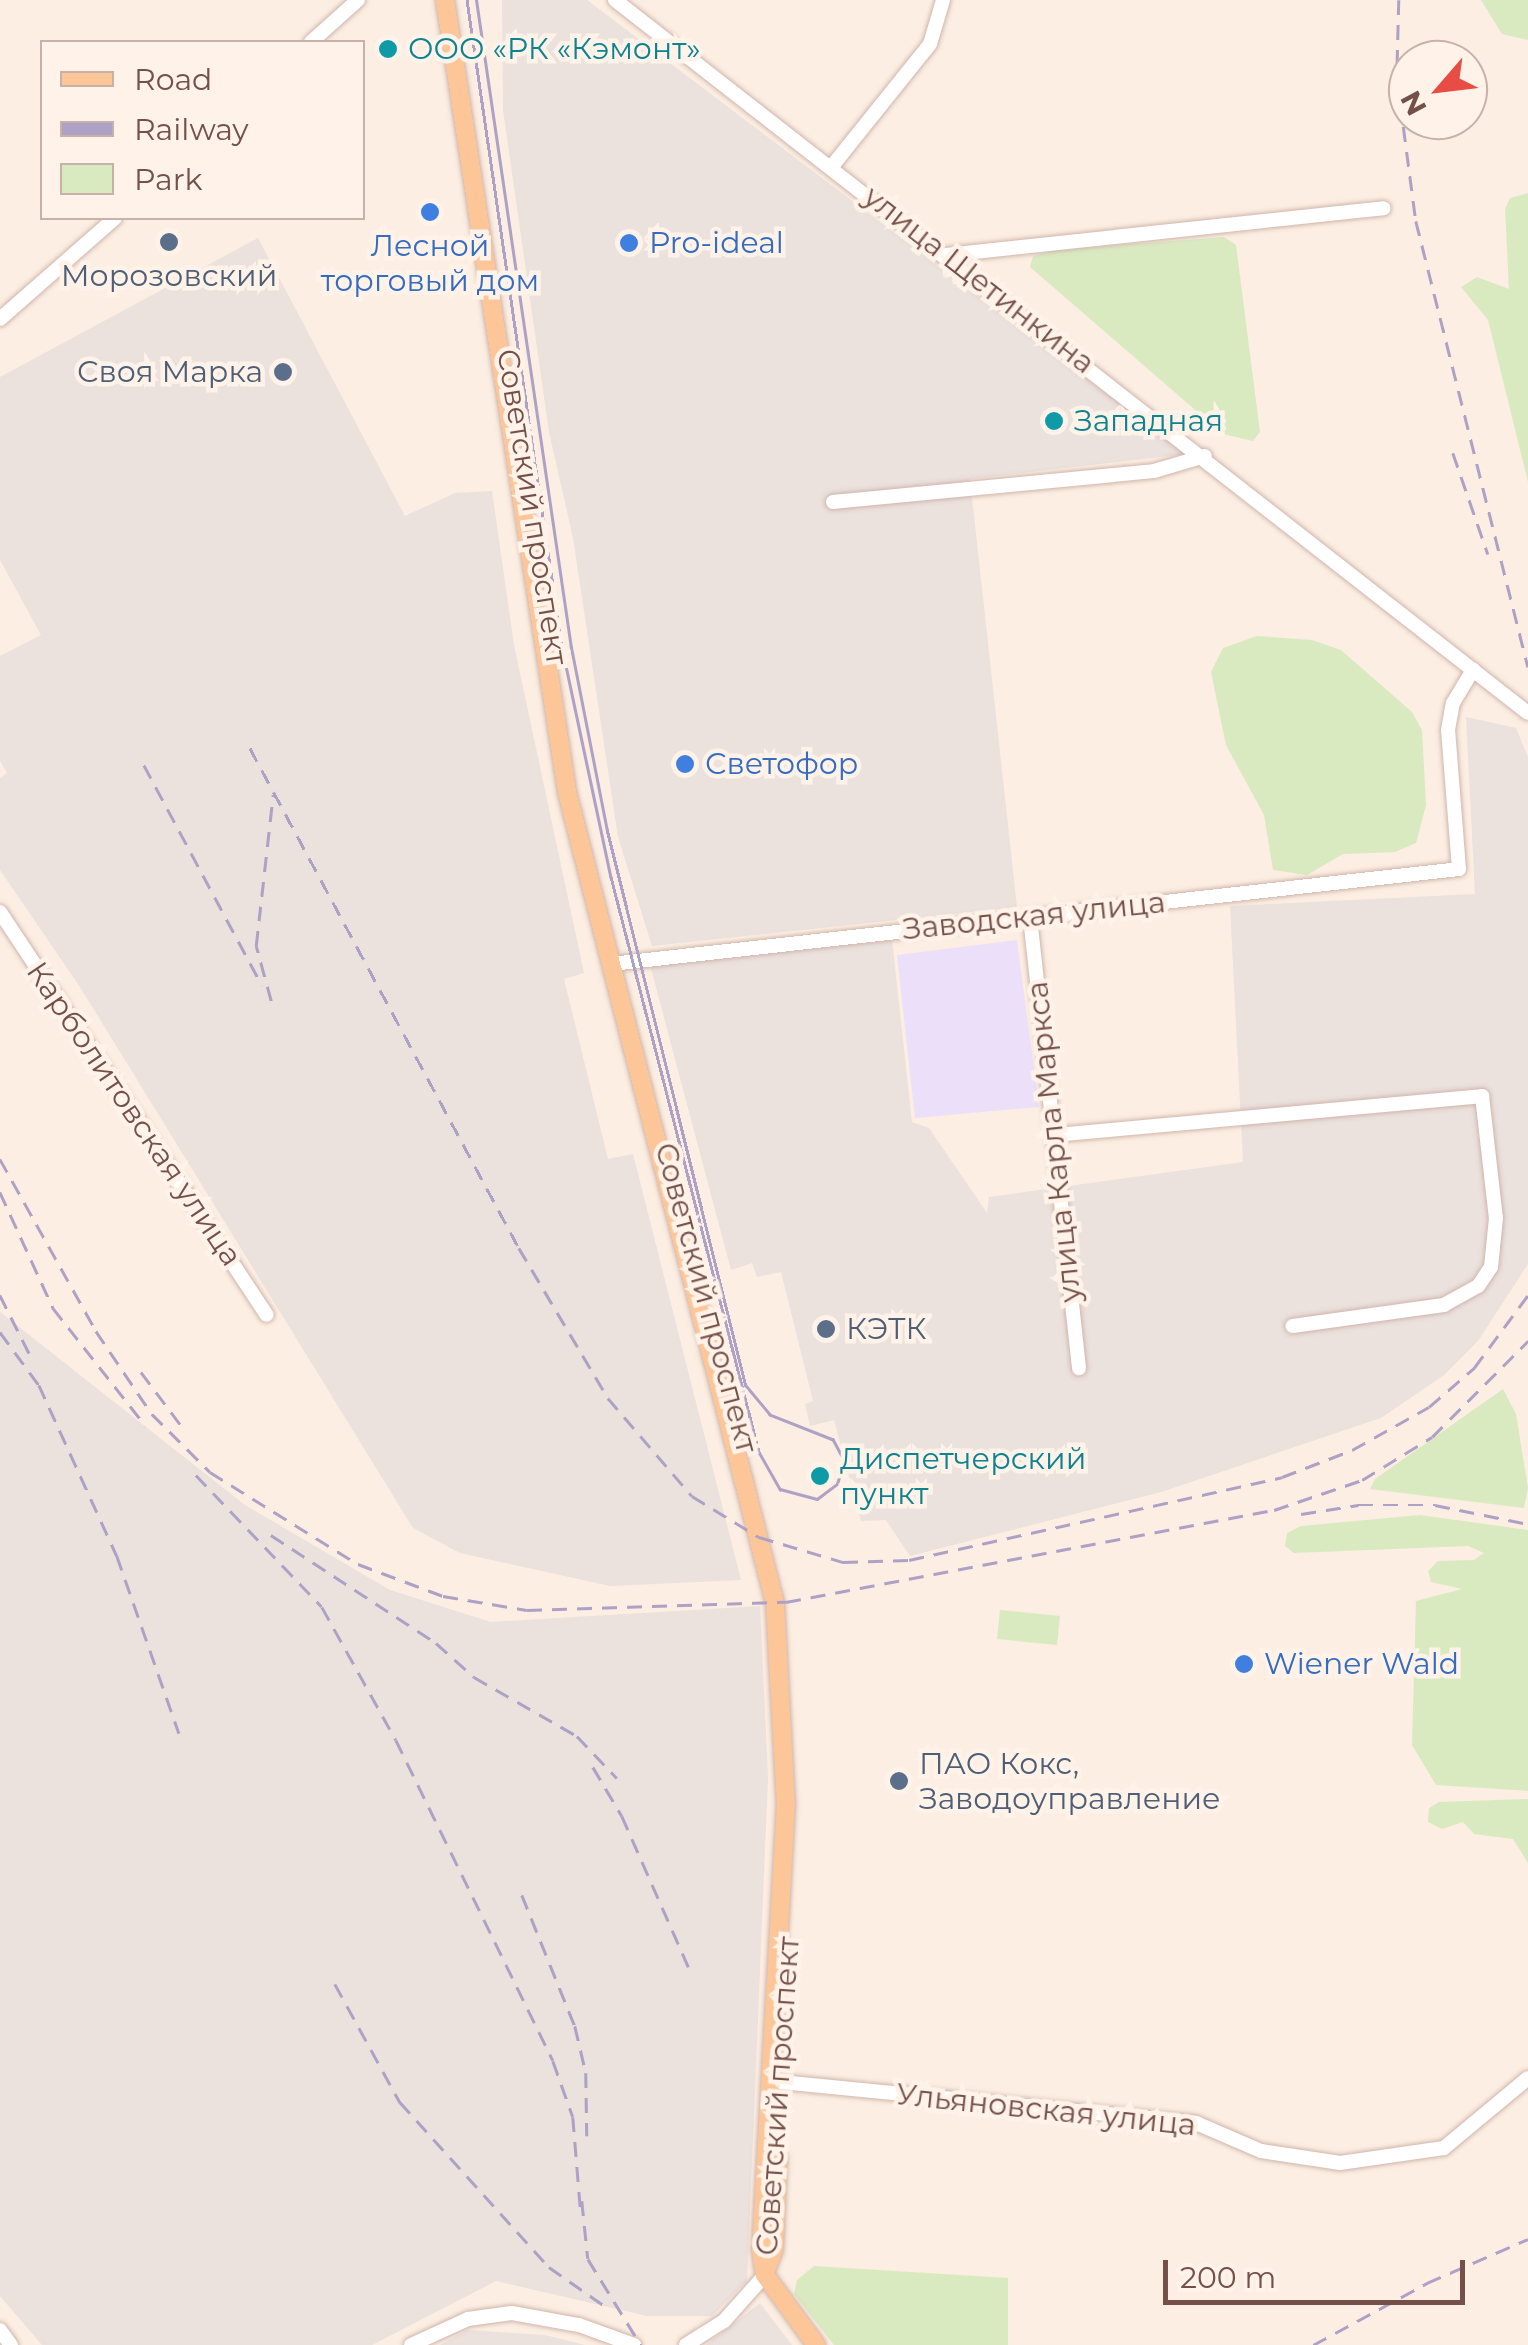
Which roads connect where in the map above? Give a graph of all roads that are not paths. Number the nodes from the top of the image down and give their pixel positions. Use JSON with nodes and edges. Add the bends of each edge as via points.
{"nodes":[{"id":1,"x":358,"y":0,"type":"edge"},
{"id":2,"x":445,"y":0,"type":"edge"},
{"id":3,"x":457,"y":0,"type":"edge"},
{"id":4,"x":615,"y":0,"type":"edge"},
{"id":5,"x":943,"y":0,"type":"edge"},
{"id":6,"x":313,"y":40,"type":"edge"},
{"id":7,"x":833,"y":165,"type":"junction"},
{"id":8,"x":1383,"y":208,"type":"dead end"},
{"id":9,"x":112,"y":220,"type":"edge"},
{"id":10,"x":946,"y":255,"type":"junction"},
{"id":11,"x":0,"y":319,"type":"edge"},
{"id":12,"x":1206,"y":456,"type":"junction"},
{"id":13,"x":833,"y":502,"type":"dead end"},
{"id":14,"x":1472,"y":670,"type":"junction"},
{"id":15,"x":1528,"y":713,"type":"edge"},
{"id":16,"x":0,"y":912,"type":"edge"},
{"id":17,"x":1030,"y":917,"type":"junction"},
{"id":18,"x":615,"y":965,"type":"junction"},
{"id":19,"x":1055,"y":1135,"type":"junction"},
{"id":20,"x":268,"y":1315,"type":"dead end"},
{"id":21,"x":1292,"y":1326,"type":"dead end"},
{"id":22,"x":1079,"y":1368,"type":"dead end"},
{"id":23,"x":1528,"y":2078,"type":"edge"},
{"id":24,"x":776,"y":2082,"type":"junction"},
{"id":25,"x":765,"y":2275,"type":"junction"},
{"id":26,"x":0,"y":2330,"type":"edge"},
{"id":27,"x":11,"y":2345,"type":"edge"},
{"id":28,"x":411,"y":2345,"type":"edge"},
{"id":29,"x":634,"y":2345,"type":"edge"},
{"id":30,"x":686,"y":2345,"type":"edge"},
{"id":31,"x":816,"y":2345,"type":"edge"}],
"edges":[{"from":1,"to":6,"type":"street"},
{"from":2,"to":18,"type":"main road","name":"Советский проспект","via":[[558,744]]},
{"from":3,"to":18,"type":"main road","name":"Советский проспект","via":[[568,739]]},
{"from":4,"to":7,"type":"street","name":"улица Щетинкина"},
{"from":5,"to":7,"type":"street","via":[[930,44]]},
{"from":7,"to":10,"type":"street","name":"улица Щетинкина"},
{"from":8,"to":10,"type":"street"},
{"from":9,"to":11,"type":"street"},
{"from":10,"to":12,"type":"street","name":"улица Щетинкина"},
{"from":12,"to":13,"type":"street","via":[[1154,471]]},
{"from":12,"to":14,"type":"street","name":"улица Щетинкина"},
{"from":14,"to":15,"type":"street","name":"улица Щетинкина"},
{"from":14,"to":17,"type":"street","name":"Заводская улица","via":[[1453,703],[1448,730],[1459,870]]},
{"from":16,"to":20,"type":"street","name":"Карболитовская улица"},
{"from":17,"to":18,"type":"street","name":"Заводская улица"},
{"from":17,"to":19,"type":"street","name":"улица Карла Маркса"},
{"from":18,"to":24,"type":"main road","name":"Советский проспект","via":[[775,1603],[786,1786]]},
{"from":19,"to":21,"type":"street","via":[[1482,1096],[1496,1218],[1491,1266],[1478,1286],[1444,1305]]},
{"from":19,"to":22,"type":"street","name":"улица Карла Маркса"},
{"from":23,"to":24,"type":"street","name":"Ульяновская улица","via":[[1444,2148],[1340,2163],[1261,2151],[1196,2123]]},
{"from":24,"to":25,"type":"main road","name":"Советский проспект","via":[[774,2249]]},
{"from":25,"to":30,"type":"street","via":[[724,2321]]},
{"from":25,"to":31,"type":"main road"},
{"from":26,"to":27,"type":"street"},
{"from":28,"to":29,"type":"street","via":[[468,2318],[512,2313],[579,2325]]}]}
